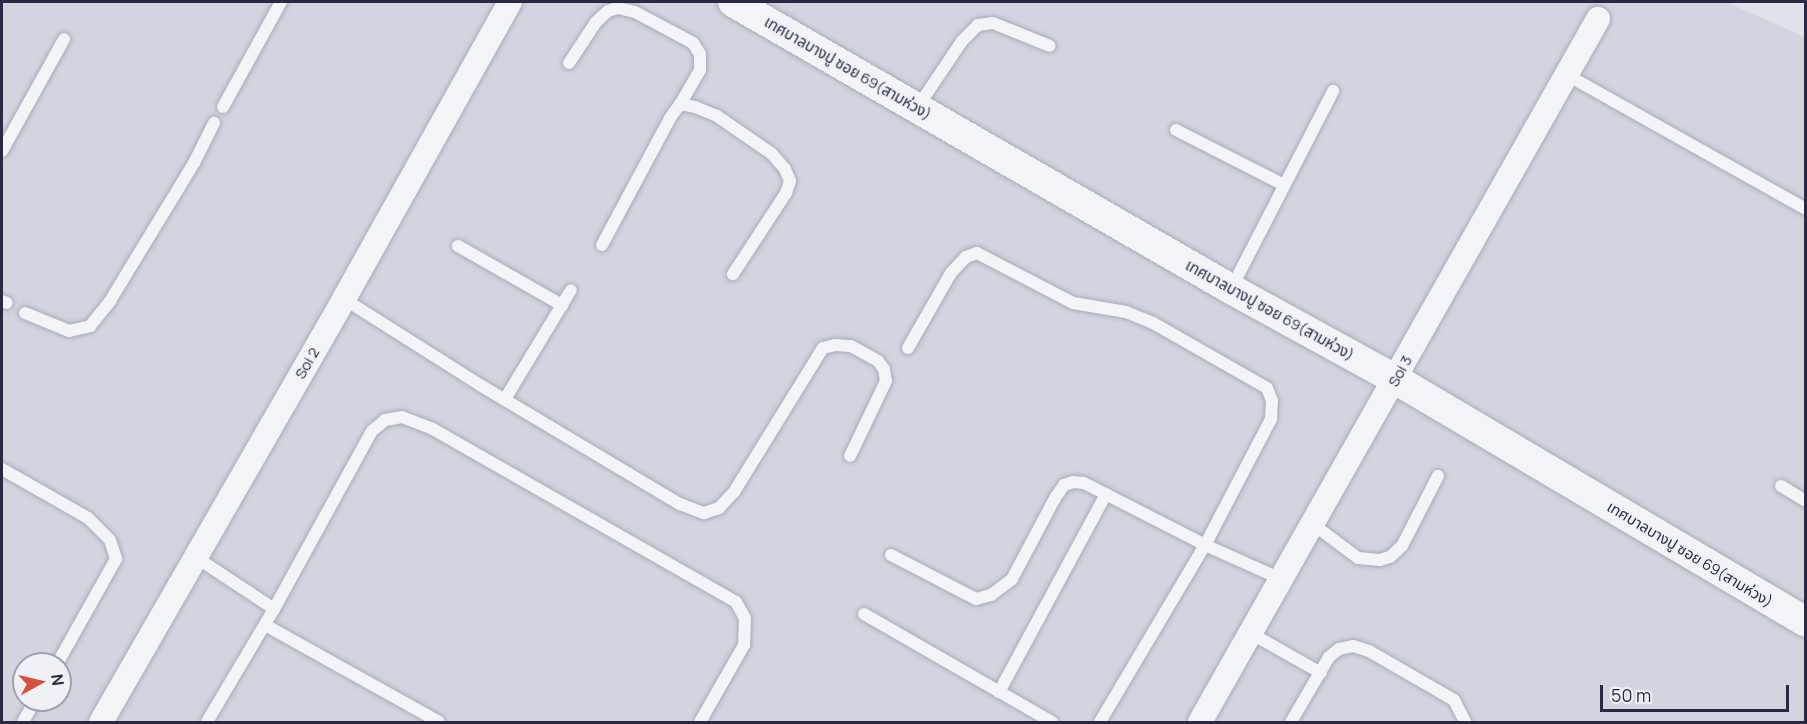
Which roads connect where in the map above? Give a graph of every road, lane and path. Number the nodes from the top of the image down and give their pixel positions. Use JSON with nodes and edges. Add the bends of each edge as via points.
{"nodes":[{"id":1,"x":281,"y":2,"type":"edge"},
{"id":2,"x":510,"y":2,"type":"edge"},
{"id":3,"x":736,"y":2,"type":"edge"},
{"id":4,"x":1598,"y":19,"type":"dead end"},
{"id":5,"x":64,"y":39,"type":"dead end"},
{"id":6,"x":1050,"y":46,"type":"dead end"},
{"id":7,"x":569,"y":63,"type":"dead end"},
{"id":8,"x":1567,"y":75,"type":"junction"},
{"id":9,"x":1333,"y":91,"type":"dead end"},
{"id":10,"x":680,"y":104,"type":"junction"},
{"id":11,"x":223,"y":107,"type":"dead end"},
{"id":12,"x":917,"y":108,"type":"junction"},
{"id":13,"x":214,"y":123,"type":"dead end"},
{"id":14,"x":1176,"y":130,"type":"dead end"},
{"id":15,"x":2,"y":151,"type":"edge"},
{"id":16,"x":1284,"y":185,"type":"junction"},
{"id":17,"x":1806,"y":210,"type":"edge"},
{"id":18,"x":602,"y":245,"type":"dead end"},
{"id":19,"x":458,"y":246,"type":"dead end"},
{"id":20,"x":733,"y":274,"type":"dead end"},
{"id":21,"x":1231,"y":289,"type":"junction"},
{"id":22,"x":571,"y":290,"type":"dead end"},
{"id":23,"x":344,"y":299,"type":"junction"},
{"id":24,"x":562,"y":305,"type":"junction"},
{"id":25,"x":25,"y":313,"type":"dead end"},
{"id":26,"x":908,"y":348,"type":"dead end"},
{"id":27,"x":1395,"y":379,"type":"junction"},
{"id":28,"x":505,"y":399,"type":"junction"},
{"id":29,"x":850,"y":456,"type":"dead end"},
{"id":30,"x":2,"y":469,"type":"edge"},
{"id":31,"x":1438,"y":476,"type":"dead end"},
{"id":32,"x":1781,"y":486,"type":"dead end"},
{"id":33,"x":1106,"y":494,"type":"junction"},
{"id":34,"x":1806,"y":501,"type":"edge"},
{"id":35,"x":1314,"y":525,"type":"junction"},
{"id":36,"x":1205,"y":545,"type":"junction"},
{"id":37,"x":891,"y":555,"type":"dead end"},
{"id":38,"x":197,"y":558,"type":"junction"},
{"id":39,"x":1281,"y":579,"type":"junction"},
{"id":40,"x":274,"y":609,"type":"junction"},
{"id":41,"x":864,"y":614,"type":"dead end"},
{"id":42,"x":1806,"y":622,"type":"edge"},
{"id":43,"x":265,"y":625,"type":"junction"},
{"id":44,"x":1252,"y":634,"type":"junction"},
{"id":45,"x":64,"y":652,"type":"edge"},
{"id":46,"x":1321,"y":673,"type":"junction"},
{"id":47,"x":999,"y":692,"type":"junction"},
{"id":48,"x":101,"y":723,"type":"edge"},
{"id":49,"x":207,"y":723,"type":"edge"},
{"id":50,"x":439,"y":723,"type":"edge"},
{"id":51,"x":700,"y":723,"type":"edge"},
{"id":52,"x":1052,"y":723,"type":"edge"},
{"id":53,"x":1100,"y":723,"type":"edge"},
{"id":54,"x":1200,"y":723,"type":"edge"},
{"id":55,"x":1291,"y":723,"type":"edge"},
{"id":56,"x":1465,"y":723,"type":"edge"}],
"edges":[{"from":1,"to":11,"type":"lane"},
{"from":2,"to":23,"type":"street","name":"Soi 2"},
{"from":3,"to":12,"type":"street","name":"เทศบาลบางปู ซอย 69(สามห่วง)"},
{"from":4,"to":8,"type":"street","name":"Soi 3"},
{"from":5,"to":15,"type":"lane"},
{"from":6,"to":12,"type":"lane","via":[[993,23],[978,25],[962,41]]},
{"from":7,"to":10,"type":"lane","via":[[608,11],[618,8],[634,12],[693,43],[700,54],[700,70]]},
{"from":8,"to":17,"type":"lane"},
{"from":8,"to":27,"type":"street","name":"Soi 3"},
{"from":9,"to":16,"type":"lane"},
{"from":10,"to":18,"type":"lane"},
{"from":10,"to":20,"type":"lane","via":[[717,116],[772,154],[786,169],[790,181]]},
{"from":12,"to":21,"type":"street","name":"เทศบาลบางปู ซอย 69(สามห่วง)"},
{"from":13,"to":25,"type":"lane","via":[[116,291],[90,326],[69,331]]},
{"from":14,"to":16,"type":"lane"},
{"from":16,"to":21,"type":"lane"},
{"from":19,"to":24,"type":"lane"},
{"from":21,"to":27,"type":"street","name":"เทศบาลบางปู ซอย 69(สามห่วง)"},
{"from":22,"to":24,"type":"lane"},
{"from":23,"to":28,"type":"lane"},
{"from":23,"to":38,"type":"street","name":"Soi 2"},
{"from":24,"to":28,"type":"lane"},
{"from":26,"to":36,"type":"lane","via":[[951,273],[966,257],[977,254],[1073,303],[1126,312],[1153,323],[1267,388],[1272,401],[1271,419]]},
{"from":27,"to":35,"type":"street","name":"Soi 3"},
{"from":27,"to":42,"type":"street","name":"เทศบาลบางปู ซอย 69(สามห่วง)"},
{"from":28,"to":29,"type":"lane","via":[[680,504],[704,513],[719,508],[734,492],[823,348],[851,346],[878,361],[886,381]]},
{"from":30,"to":45,"type":"lane","via":[[88,518],[110,540],[116,559]]},
{"from":31,"to":35,"type":"lane","via":[[1402,546],[1390,557],[1358,558]]},
{"from":32,"to":34,"type":"lane"},
{"from":33,"to":36,"type":"lane"},
{"from":33,"to":37,"type":"lane","via":[[1084,483],[1064,486],[1012,579],[991,596],[976,599]]},
{"from":33,"to":47,"type":"lane"},
{"from":35,"to":39,"type":"street","name":"Soi 3"},
{"from":36,"to":39,"type":"lane"},
{"from":36,"to":53,"type":"lane"},
{"from":38,"to":40,"type":"lane"},
{"from":38,"to":48,"type":"street","name":"Soi 2"},
{"from":39,"to":44,"type":"street","name":"Soi 3"},
{"from":40,"to":43,"type":"lane"},
{"from":40,"to":51,"type":"lane","via":[[372,431],[385,420],[402,417],[431,428],[736,602],[745,618],[744,645]]},
{"from":41,"to":47,"type":"lane"},
{"from":43,"to":49,"type":"lane"},
{"from":43,"to":50,"type":"lane"},
{"from":44,"to":46,"type":"lane"},
{"from":44,"to":54,"type":"street","name":"Soi 3"},
{"from":46,"to":55,"type":"lane"},
{"from":46,"to":56,"type":"lane","via":[[1329,657],[1339,649],[1353,646],[1369,651],[1454,700]]},
{"from":47,"to":52,"type":"lane"}]}
